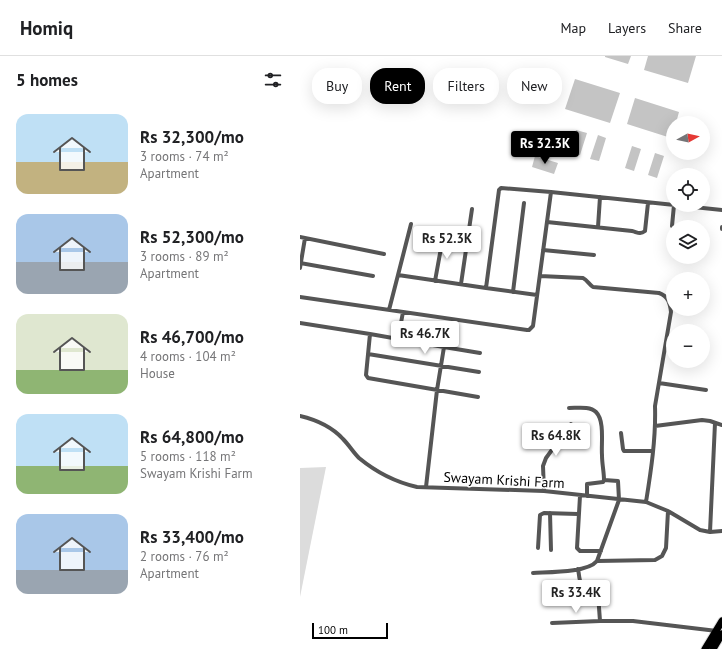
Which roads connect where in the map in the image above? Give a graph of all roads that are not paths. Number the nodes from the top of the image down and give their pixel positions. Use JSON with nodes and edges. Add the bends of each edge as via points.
{"nodes":[{"id":1,"x":551,"y":192,"type":"junction"},
{"id":2,"x":600,"y":197,"type":"junction"},
{"id":3,"x":648,"y":202,"type":"junction"},
{"id":4,"x":524,"y":204,"type":"dead end"},
{"id":5,"x":666,"y":204,"type":"edge"},
{"id":6,"x":710,"y":208,"type":"edge"},
{"id":7,"x":472,"y":209,"type":"dead end"},
{"id":8,"x":722,"y":210,"type":"edge"},
{"id":9,"x":547,"y":222,"type":"junction"},
{"id":10,"x":412,"y":224,"type":"dead end"},
{"id":11,"x":598,"y":227,"type":"junction"},
{"id":12,"x":300,"y":237,"type":"edge"},
{"id":13,"x":443,"y":237,"type":"dead end"},
{"id":14,"x":305,"y":238,"type":"junction"},
{"id":15,"x":543,"y":250,"type":"junction"},
{"id":16,"x":384,"y":254,"type":"dead end"},
{"id":17,"x":594,"y":254,"type":"dead end"},
{"id":18,"x":300,"y":265,"type":"edge"},
{"id":19,"x":398,"y":275,"type":"junction"},
{"id":20,"x":373,"y":276,"type":"dead end"},
{"id":21,"x":540,"y":276,"type":"junction"},
{"id":22,"x":435,"y":281,"type":"junction"},
{"id":23,"x":461,"y":284,"type":"junction"},
{"id":24,"x":486,"y":288,"type":"junction"},
{"id":25,"x":513,"y":292,"type":"junction"},
{"id":26,"x":537,"y":295,"type":"junction"},
{"id":27,"x":300,"y":297,"type":"edge"},
{"id":28,"x":389,"y":310,"type":"junction"},
{"id":29,"x":402,"y":312,"type":"junction"},
{"id":30,"x":300,"y":323,"type":"edge"},
{"id":31,"x":370,"y":334,"type":"junction"},
{"id":32,"x":398,"y":339,"type":"junction"},
{"id":33,"x":444,"y":347,"type":"junction"},
{"id":34,"x":480,"y":353,"type":"dead end"},
{"id":35,"x":368,"y":354,"type":"junction"},
{"id":36,"x":441,"y":366,"type":"junction"},
{"id":37,"x":480,"y":372,"type":"dead end"},
{"id":38,"x":658,"y":383,"type":"junction"},
{"id":39,"x":437,"y":390,"type":"junction"},
{"id":40,"x":706,"y":390,"type":"dead end"},
{"id":41,"x":478,"y":397,"type":"dead end"},
{"id":42,"x":569,"y":408,"type":"dead end"},
{"id":43,"x":300,"y":416,"type":"edge"},
{"id":44,"x":715,"y":423,"type":"junction"},
{"id":45,"x":571,"y":424,"type":"dead end"},
{"id":46,"x":722,"y":424,"type":"edge"},
{"id":47,"x":655,"y":426,"type":"junction"},
{"id":48,"x":621,"y":433,"type":"dead end"},
{"id":49,"x":653,"y":451,"type":"junction"},
{"id":50,"x":604,"y":480,"type":"junction"},
{"id":51,"x":426,"y":487,"type":"junction"},
{"id":52,"x":544,"y":491,"type":"junction"},
{"id":53,"x":580,"y":496,"type":"junction"},
{"id":54,"x":587,"y":496,"type":"junction"},
{"id":55,"x":619,"y":500,"type":"junction"},
{"id":56,"x":646,"y":502,"type":"junction"},
{"id":57,"x":668,"y":511,"type":"junction"},
{"id":58,"x":550,"y":513,"type":"junction"},
{"id":59,"x":578,"y":514,"type":"junction"},
{"id":60,"x":722,"y":531,"type":"edge"},
{"id":61,"x":710,"y":532,"type":"junction"},
{"id":62,"x":538,"y":548,"type":"dead end"},
{"id":63,"x":551,"y":550,"type":"dead end"},
{"id":64,"x":601,"y":552,"type":"junction"},
{"id":65,"x":597,"y":561,"type":"junction"},
{"id":66,"x":578,"y":570,"type":"junction"},
{"id":67,"x":533,"y":573,"type":"dead end"},
{"id":68,"x":600,"y":621,"type":"junction"},
{"id":69,"x":722,"y":621,"type":"edge"},
{"id":70,"x":552,"y":623,"type":"dead end"},
{"id":71,"x":720,"y":633,"type":"edge"},
{"id":72,"x":705,"y":649,"type":"edge"},
{"id":73,"x":713,"y":649,"type":"edge"}],
"edges":[{"from":1,"to":2,"type":"street"},
{"from":1,"to":9,"type":"street"},
{"from":1,"to":24,"type":"street","via":[[501,188],[499,190]]},
{"from":2,"to":3,"type":"street"},
{"from":2,"to":11,"type":"street"},
{"from":3,"to":5,"type":"street"},
{"from":3,"to":11,"type":"street","via":[[645,231],[642,233]]},
{"from":4,"to":25,"type":"street"},
{"from":6,"to":8,"type":"street"},
{"from":7,"to":23,"type":"street"},
{"from":9,"to":11,"type":"street"},
{"from":9,"to":15,"type":"street"},
{"from":10,"to":19,"type":"street"},
{"from":12,"to":14,"type":"street"},
{"from":13,"to":22,"type":"street"},
{"from":14,"to":16,"type":"street"},
{"from":14,"to":18,"type":"street"},
{"from":15,"to":17,"type":"street"},
{"from":15,"to":21,"type":"street"},
{"from":18,"to":20,"type":"street"},
{"from":19,"to":22,"type":"street"},
{"from":19,"to":28,"type":"street"},
{"from":21,"to":26,"type":"street"},
{"from":21,"to":38,"type":"street","via":[[583,278],[593,287],[663,294],[668,299],[671,312]]},
{"from":22,"to":23,"type":"street"},
{"from":23,"to":24,"type":"street"},
{"from":24,"to":25,"type":"street"},
{"from":25,"to":26,"type":"street"},
{"from":26,"to":29,"type":"street","via":[[533,326],[530,330]]},
{"from":27,"to":28,"type":"street"},
{"from":28,"to":29,"type":"street"},
{"from":29,"to":32,"type":"street"},
{"from":30,"to":31,"type":"street"},
{"from":31,"to":32,"type":"street"},
{"from":31,"to":35,"type":"street"},
{"from":32,"to":33,"type":"street"},
{"from":33,"to":34,"type":"street"},
{"from":33,"to":36,"type":"street"},
{"from":35,"to":36,"type":"street"},
{"from":35,"to":39,"type":"street","via":[[368,378]]},
{"from":36,"to":37,"type":"street"},
{"from":36,"to":39,"type":"street"},
{"from":38,"to":40,"type":"street"},
{"from":38,"to":47,"type":"street"},
{"from":39,"to":41,"type":"street"},
{"from":39,"to":51,"type":"street"},
{"from":42,"to":50,"type":"street","via":[[589,408],[597,412],[602,431]]},
{"from":43,"to":51,"type":"street","name":"Swayam Krishi Farm","via":[[321,422],[333,430],[359,457],[388,478],[403,484]]},
{"from":44,"to":46,"type":"street"},
{"from":44,"to":47,"type":"street","via":[[702,420]]},
{"from":44,"to":61,"type":"street"},
{"from":45,"to":52,"type":"street","via":[[546,458],[543,466]]},
{"from":47,"to":49,"type":"street"},
{"from":48,"to":49,"type":"street","via":[[624,451]]},
{"from":49,"to":56,"type":"street"},
{"from":50,"to":54,"type":"street","via":[[587,484]]},
{"from":50,"to":55,"type":"street","via":[[618,481]]},
{"from":51,"to":52,"type":"street","name":"Swayam Krishi Farm"},
{"from":52,"to":53,"type":"street","name":"Swayam Krishi Farm"},
{"from":53,"to":54,"type":"street","name":"Swayam Krishi Farm"},
{"from":53,"to":59,"type":"street"},
{"from":54,"to":55,"type":"street","name":"Swayam Krishi Farm"},
{"from":55,"to":56,"type":"street","name":"Swayam Krishi Farm"},
{"from":55,"to":64,"type":"street"},
{"from":56,"to":57,"type":"street","name":"Swayam Krishi Farm"},
{"from":57,"to":61,"type":"street","name":"Swayam Krishi Farm","via":[[700,530]]},
{"from":57,"to":65,"type":"street","via":[[666,548],[662,556],[655,560]]},
{"from":58,"to":59,"type":"street"},
{"from":58,"to":62,"type":"street","via":[[540,515]]},
{"from":58,"to":63,"type":"street"},
{"from":59,"to":64,"type":"street","via":[[577,550]]},
{"from":60,"to":61,"type":"street","name":"Swayam Krishi Farm"},
{"from":64,"to":65,"type":"street"},
{"from":65,"to":66,"type":"street"},
{"from":66,"to":67,"type":"street"},
{"from":66,"to":68,"type":"street","via":[[581,583],[598,594]]},
{"from":68,"to":70,"type":"street"},
{"from":68,"to":71,"type":"street","via":[[633,621]]},
{"from":69,"to":71,"type":"main road"},
{"from":71,"to":72,"type":"main road"},
{"from":71,"to":73,"type":"main road"}]}
